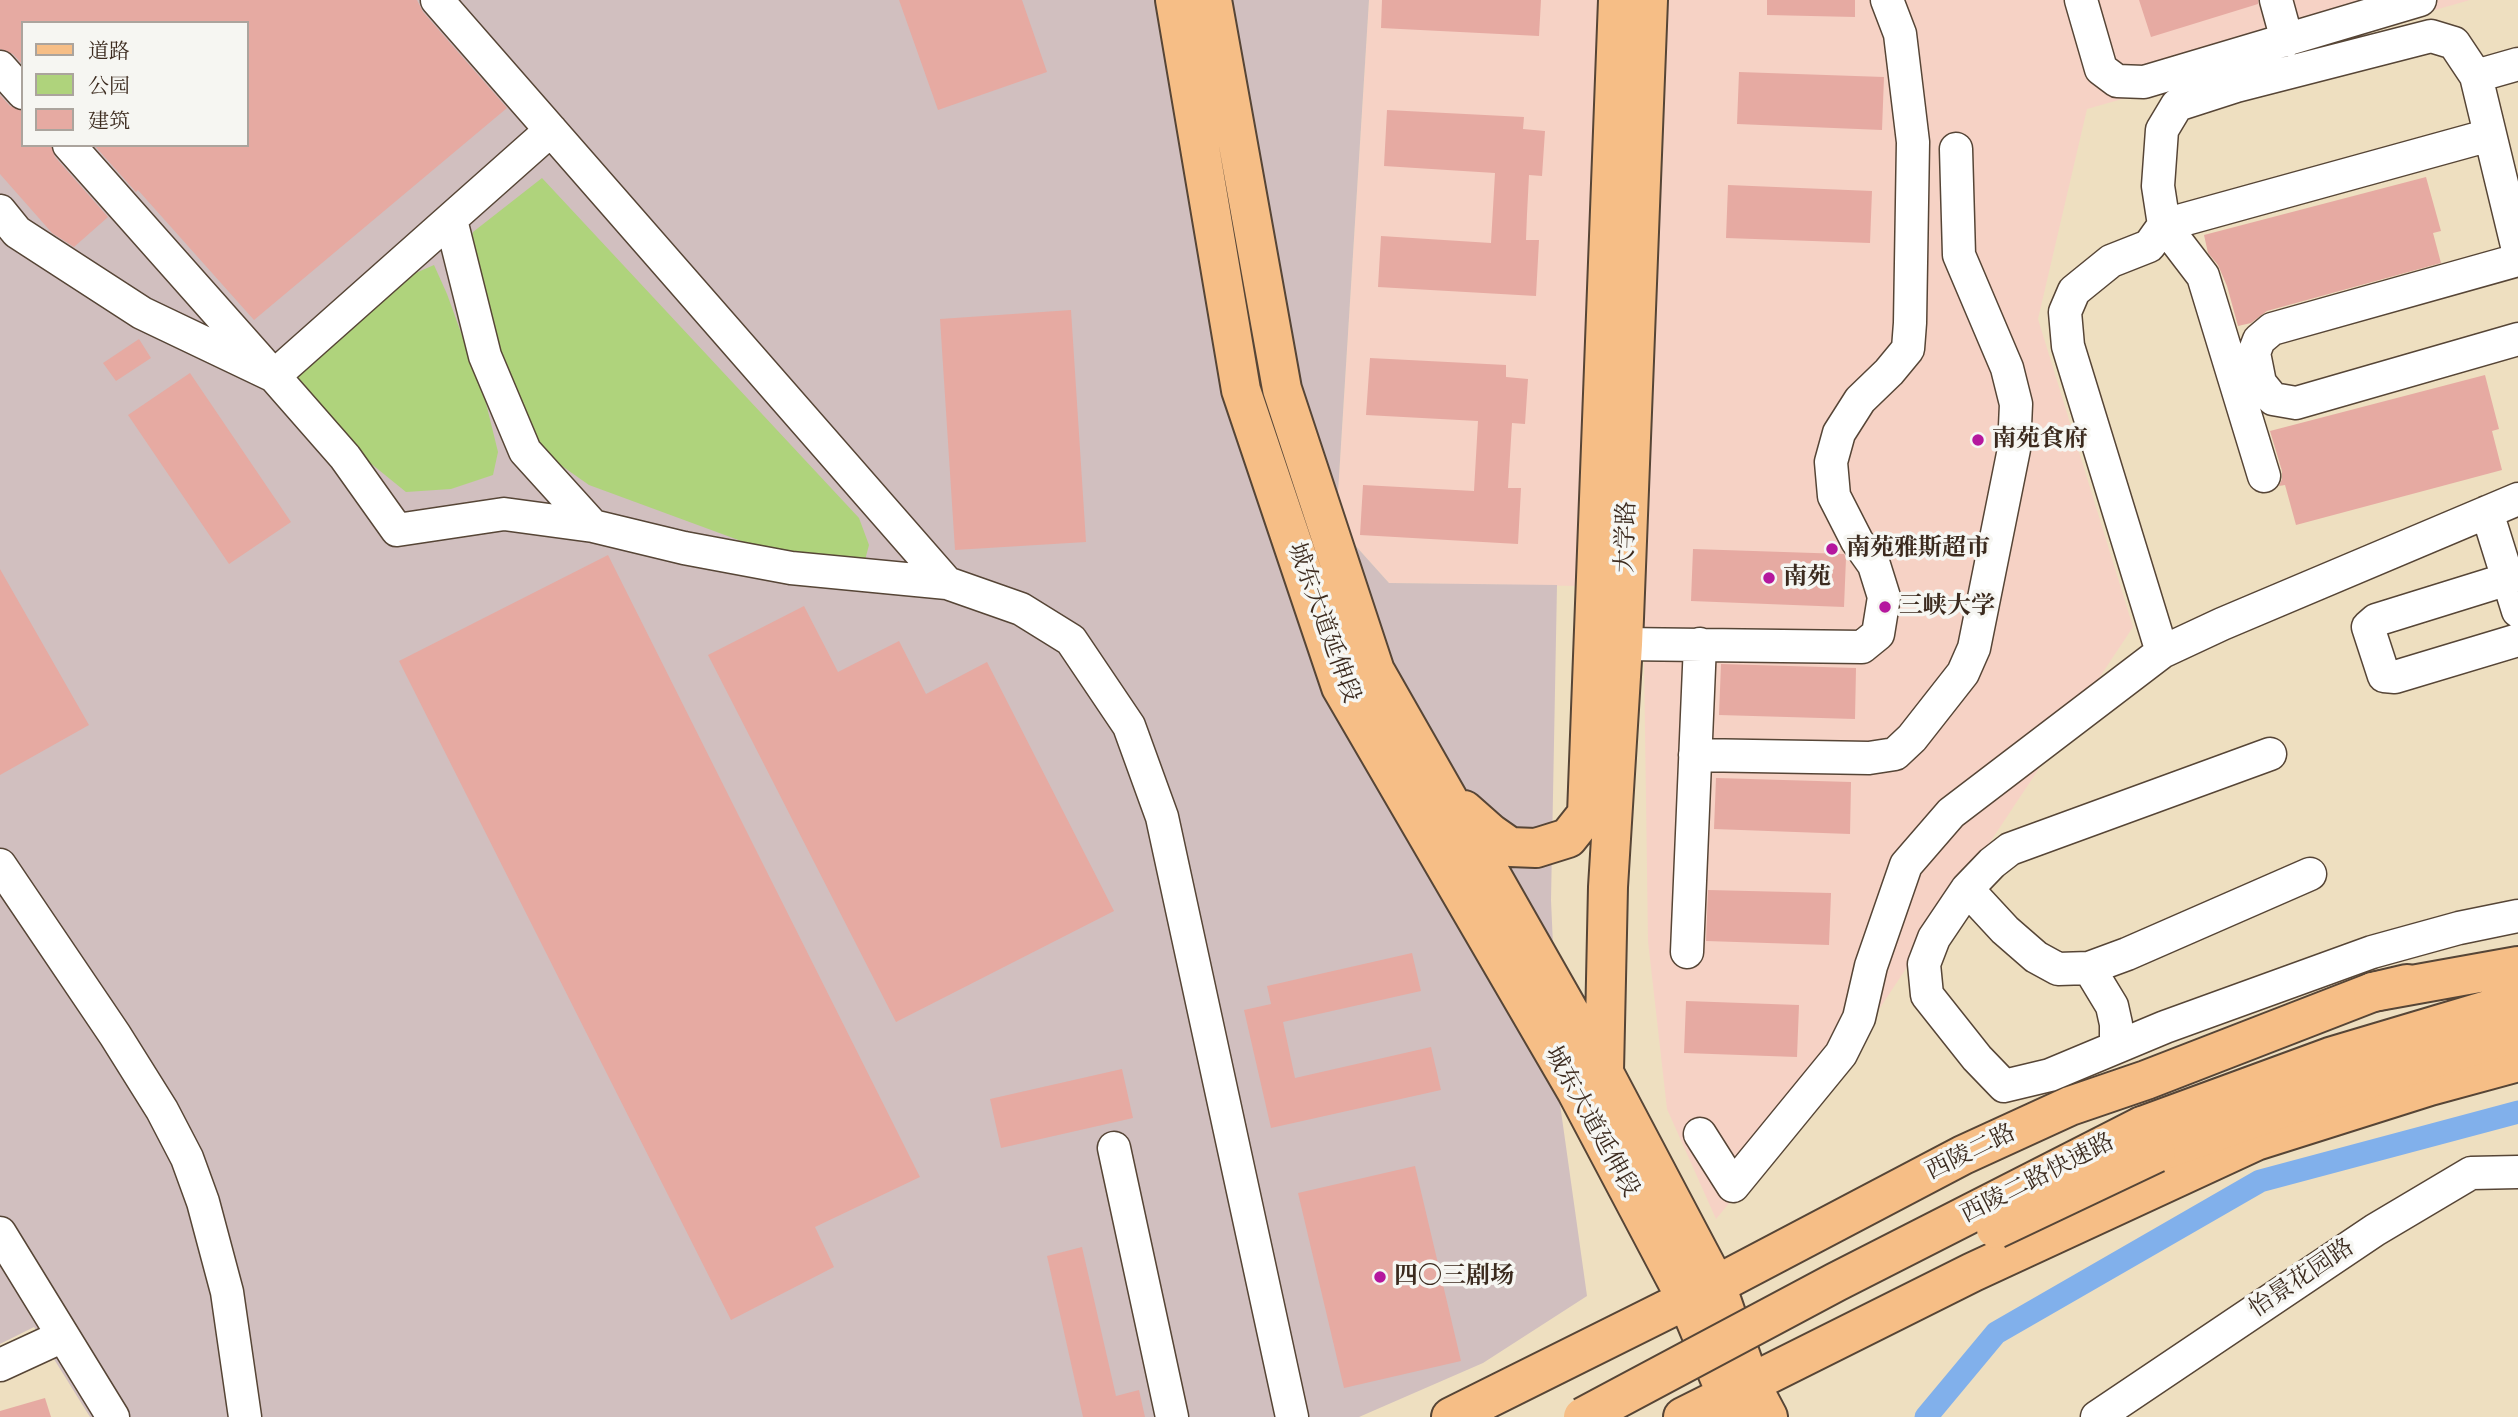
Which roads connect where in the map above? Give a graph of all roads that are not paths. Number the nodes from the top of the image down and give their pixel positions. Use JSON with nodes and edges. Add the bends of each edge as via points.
{"nodes":[{"id":1,"x":437,"y":0,"type":"edge"},
{"id":2,"x":1175,"y":0,"type":"edge"},
{"id":3,"x":1212,"y":0,"type":"edge"},
{"id":4,"x":1618,"y":0,"type":"edge"},
{"id":5,"x":1648,"y":0,"type":"edge"},
{"id":6,"x":1887,"y":0,"type":"edge"},
{"id":7,"x":2081,"y":0,"type":"edge"},
{"id":8,"x":2276,"y":0,"type":"edge"},
{"id":9,"x":2420,"y":0,"type":"edge"},
{"id":10,"x":2287,"y":40,"type":"junction"},
{"id":11,"x":2518,"y":64,"type":"edge"},
{"id":12,"x":0,"y":67,"type":"edge"},
{"id":13,"x":2476,"y":76,"type":"junction"},
{"id":14,"x":21,"y":91,"type":"edge"},
{"id":15,"x":551,"y":130,"type":"junction"},
{"id":16,"x":2490,"y":135,"type":"junction"},
{"id":17,"x":71,"y":147,"type":"edge"},
{"id":18,"x":1956,"y":149,"type":"dead end"},
{"id":19,"x":2509,"y":169,"type":"edge"},
{"id":20,"x":0,"y":211,"type":"edge"},
{"id":21,"x":451,"y":220,"type":"junction"},
{"id":22,"x":2164,"y":225,"type":"junction"},
{"id":23,"x":2518,"y":250,"type":"edge"},
{"id":24,"x":2518,"y":260,"type":"edge"},
{"id":25,"x":2518,"y":339,"type":"edge"},
{"id":26,"x":274,"y":376,"type":"junction"},
{"id":27,"x":2264,"y":476,"type":"dead end"},
{"id":28,"x":2518,"y":499,"type":"edge"},
{"id":29,"x":2487,"y":512,"type":"junction"},
{"id":30,"x":593,"y":526,"type":"junction"},
{"id":31,"x":2508,"y":579,"type":"junction"},
{"id":32,"x":947,"y":583,"type":"junction"},
{"id":33,"x":2518,"y":611,"type":"edge"},
{"id":34,"x":2518,"y":640,"type":"edge"},
{"id":35,"x":1700,"y":644,"type":"junction"},
{"id":36,"x":1623,"y":645,"type":"junction"},
{"id":37,"x":2162,"y":652,"type":"junction"},
{"id":38,"x":2270,"y":754,"type":"dead end"},
{"id":39,"x":1695,"y":755,"type":"junction"},
{"id":40,"x":1447,"y":795,"type":"junction"},
{"id":41,"x":0,"y":865,"type":"edge"},
{"id":42,"x":2310,"y":874,"type":"dead end"},
{"id":43,"x":1967,"y":889,"type":"junction"},
{"id":44,"x":2518,"y":916,"type":"edge"},
{"id":45,"x":1687,"y":952,"type":"dead end"},
{"id":46,"x":2518,"y":957,"type":"edge"},
{"id":47,"x":2518,"y":966,"type":"edge"},
{"id":48,"x":2089,"y":968,"type":"junction"},
{"id":49,"x":2374,"y":992,"type":"junction"},
{"id":50,"x":2518,"y":1001,"type":"edge"},
{"id":51,"x":2518,"y":1032,"type":"edge"},
{"id":52,"x":2116,"y":1047,"type":"junction"},
{"id":53,"x":2518,"y":1062,"type":"edge"},
{"id":54,"x":1604,"y":1073,"type":"junction"},
{"id":55,"x":1700,"y":1134,"type":"dead end"},
{"id":56,"x":2149,"y":1140,"type":"junction"},
{"id":57,"x":1114,"y":1148,"type":"dead end"},
{"id":58,"x":2518,"y":1172,"type":"edge"},
{"id":59,"x":0,"y":1233,"type":"edge"},
{"id":60,"x":1701,"y":1292,"type":"junction"},
{"id":61,"x":63,"y":1336,"type":"junction"},
{"id":62,"x":0,"y":1365,"type":"edge"},
{"id":63,"x":1737,"y":1398,"type":"edge"},
{"id":64,"x":113,"y":1417,"type":"edge"},
{"id":65,"x":245,"y":1417,"type":"edge"},
{"id":66,"x":1172,"y":1417,"type":"edge"},
{"id":67,"x":1292,"y":1417,"type":"edge"},
{"id":68,"x":1451,"y":1417,"type":"edge"},
{"id":69,"x":1583,"y":1417,"type":"edge"},
{"id":70,"x":1637,"y":1417,"type":"edge"},
{"id":71,"x":1683,"y":1417,"type":"edge"},
{"id":72,"x":1768,"y":1417,"type":"edge"},
{"id":73,"x":2097,"y":1417,"type":"edge"}],
"edges":[{"from":1,"to":15,"type":"street"},
{"from":2,"to":60,"type":"main road","name":"城东大道延伸段","via":[[1241,390],[1342,687],[1577,1092]]},
{"from":3,"to":40,"type":"main road","name":"城东大道延伸段","via":[[1282,389],[1375,671]]},
{"from":4,"to":40,"type":"main road","name":"大学路","via":[[1587,814],[1568,838],[1536,848],[1510,847]]},
{"from":5,"to":36,"type":"main road","name":"大学路"},
{"from":6,"to":35,"type":"street","via":[[1900,34],[1913,142],[1908,349],[1860,400],[1839,433],[1831,462],[1834,496],[1874,565],[1884,597],[1878,634],[1862,647]]},
{"from":7,"to":10,"type":"street","via":[[2101,69],[2117,81],[2144,82]]},
{"from":8,"to":10,"type":"street"},
{"from":9,"to":10,"type":"street"},
{"from":11,"to":13,"type":"street"},
{"from":12,"to":14,"type":"street"},
{"from":13,"to":16,"type":"street"},
{"from":13,"to":22,"type":"street","via":[[2454,43],[2431,36],[2177,105],[2162,130],[2158,186]]},
{"from":15,"to":21,"type":"street"},
{"from":15,"to":32,"type":"street"},
{"from":16,"to":19,"type":"street"},
{"from":16,"to":22,"type":"street"},
{"from":17,"to":26,"type":"street"},
{"from":18,"to":39,"type":"street","via":[[1959,255],[2007,368],[2016,404],[2014,449],[1974,648],[1962,673],[1895,754],[1869,758]]},
{"from":19,"to":23,"type":"street"},
{"from":20,"to":26,"type":"street","via":[[17,232],[142,313]]},
{"from":21,"to":26,"type":"street"},
{"from":21,"to":30,"type":"street","via":[[485,356],[525,451]]},
{"from":22,"to":27,"type":"street","via":[[2203,276]]},
{"from":22,"to":37,"type":"street","via":[[2149,246],[2112,261],[2074,290],[2065,312],[2068,346]]},
{"from":24,"to":25,"type":"street","via":[[2272,329],[2259,340],[2254,353],[2260,383],[2273,399],[2295,403]]},
{"from":26,"to":30,"type":"street","via":[[345,457],[397,530],[504,514]]},
{"from":28,"to":29,"type":"street"},
{"from":29,"to":31,"type":"street"},
{"from":29,"to":37,"type":"street"},
{"from":30,"to":32,"type":"street","via":[[791,568]]},
{"from":31,"to":33,"type":"street"},
{"from":31,"to":34,"type":"street","via":[[2376,620],[2368,627],[2384,676],[2395,677]]},
{"from":32,"to":67,"type":"street","via":[[1021,609],[1071,640],[1129,726],[1162,817]]},
{"from":35,"to":36,"type":"street"},
{"from":35,"to":39,"type":"street"},
{"from":36,"to":54,"type":"main road","name":"大学路","via":[[1608,887]]},
{"from":37,"to":55,"type":"street","via":[[1951,813],[1906,865],[1871,966],[1859,1018],[1841,1054],[1733,1186]]},
{"from":38,"to":43,"type":"street","via":[[2010,849]]},
{"from":39,"to":45,"type":"street"},
{"from":40,"to":54,"type":"main road","name":"城东大道延伸段"},
{"from":41,"to":65,"type":"street","via":[[122,1046],[187,1158],[227,1292]]},
{"from":42,"to":48,"type":"street"},
{"from":43,"to":48,"type":"street","via":[[2036,957],[2058,969]]},
{"from":43,"to":52,"type":"street","via":[[1934,938],[1924,964],[1927,995],[1977,1058],[2004,1086],[2050,1074]]},
{"from":44,"to":52,"type":"street","via":[[2372,952]]},
{"from":46,"to":49,"type":"main road","name":"西陵二路"},
{"from":47,"to":49,"type":"main road"},
{"from":48,"to":52,"type":"street","via":[[2112,1006]]},
{"from":49,"to":60,"type":"main road","name":"西陵二路","via":[[2070,1106],[1963,1155]]},
{"from":50,"to":56,"type":"main road","name":"西陵二路快速路","via":[[2330,1057]]},
{"from":51,"to":56,"type":"main road","name":"西陵二路快速路"},
{"from":53,"to":63,"type":"main road","via":[[2256,1141],[1973,1272]]},
{"from":54,"to":60,"type":"main road","name":"城东大道延伸段"},
{"from":56,"to":69,"type":"main road","name":"西陵二路快速路","bridge":true,"via":[[1836,1282]]},
{"from":56,"to":70,"type":"main road","name":"西陵二路快速路","bridge":true},
{"from":57,"to":66,"type":"street"},
{"from":58,"to":73,"type":"street","name":"怡景花园路","via":[[2471,1173],[2375,1230]]},
{"from":59,"to":61,"type":"street"},
{"from":60,"to":63,"type":"main road"},
{"from":60,"to":68,"type":"main road","name":"西陵二路"},
{"from":61,"to":62,"type":"street"},
{"from":61,"to":64,"type":"street"},
{"from":63,"to":71,"type":"main road"},
{"from":63,"to":72,"type":"main road"}]}
